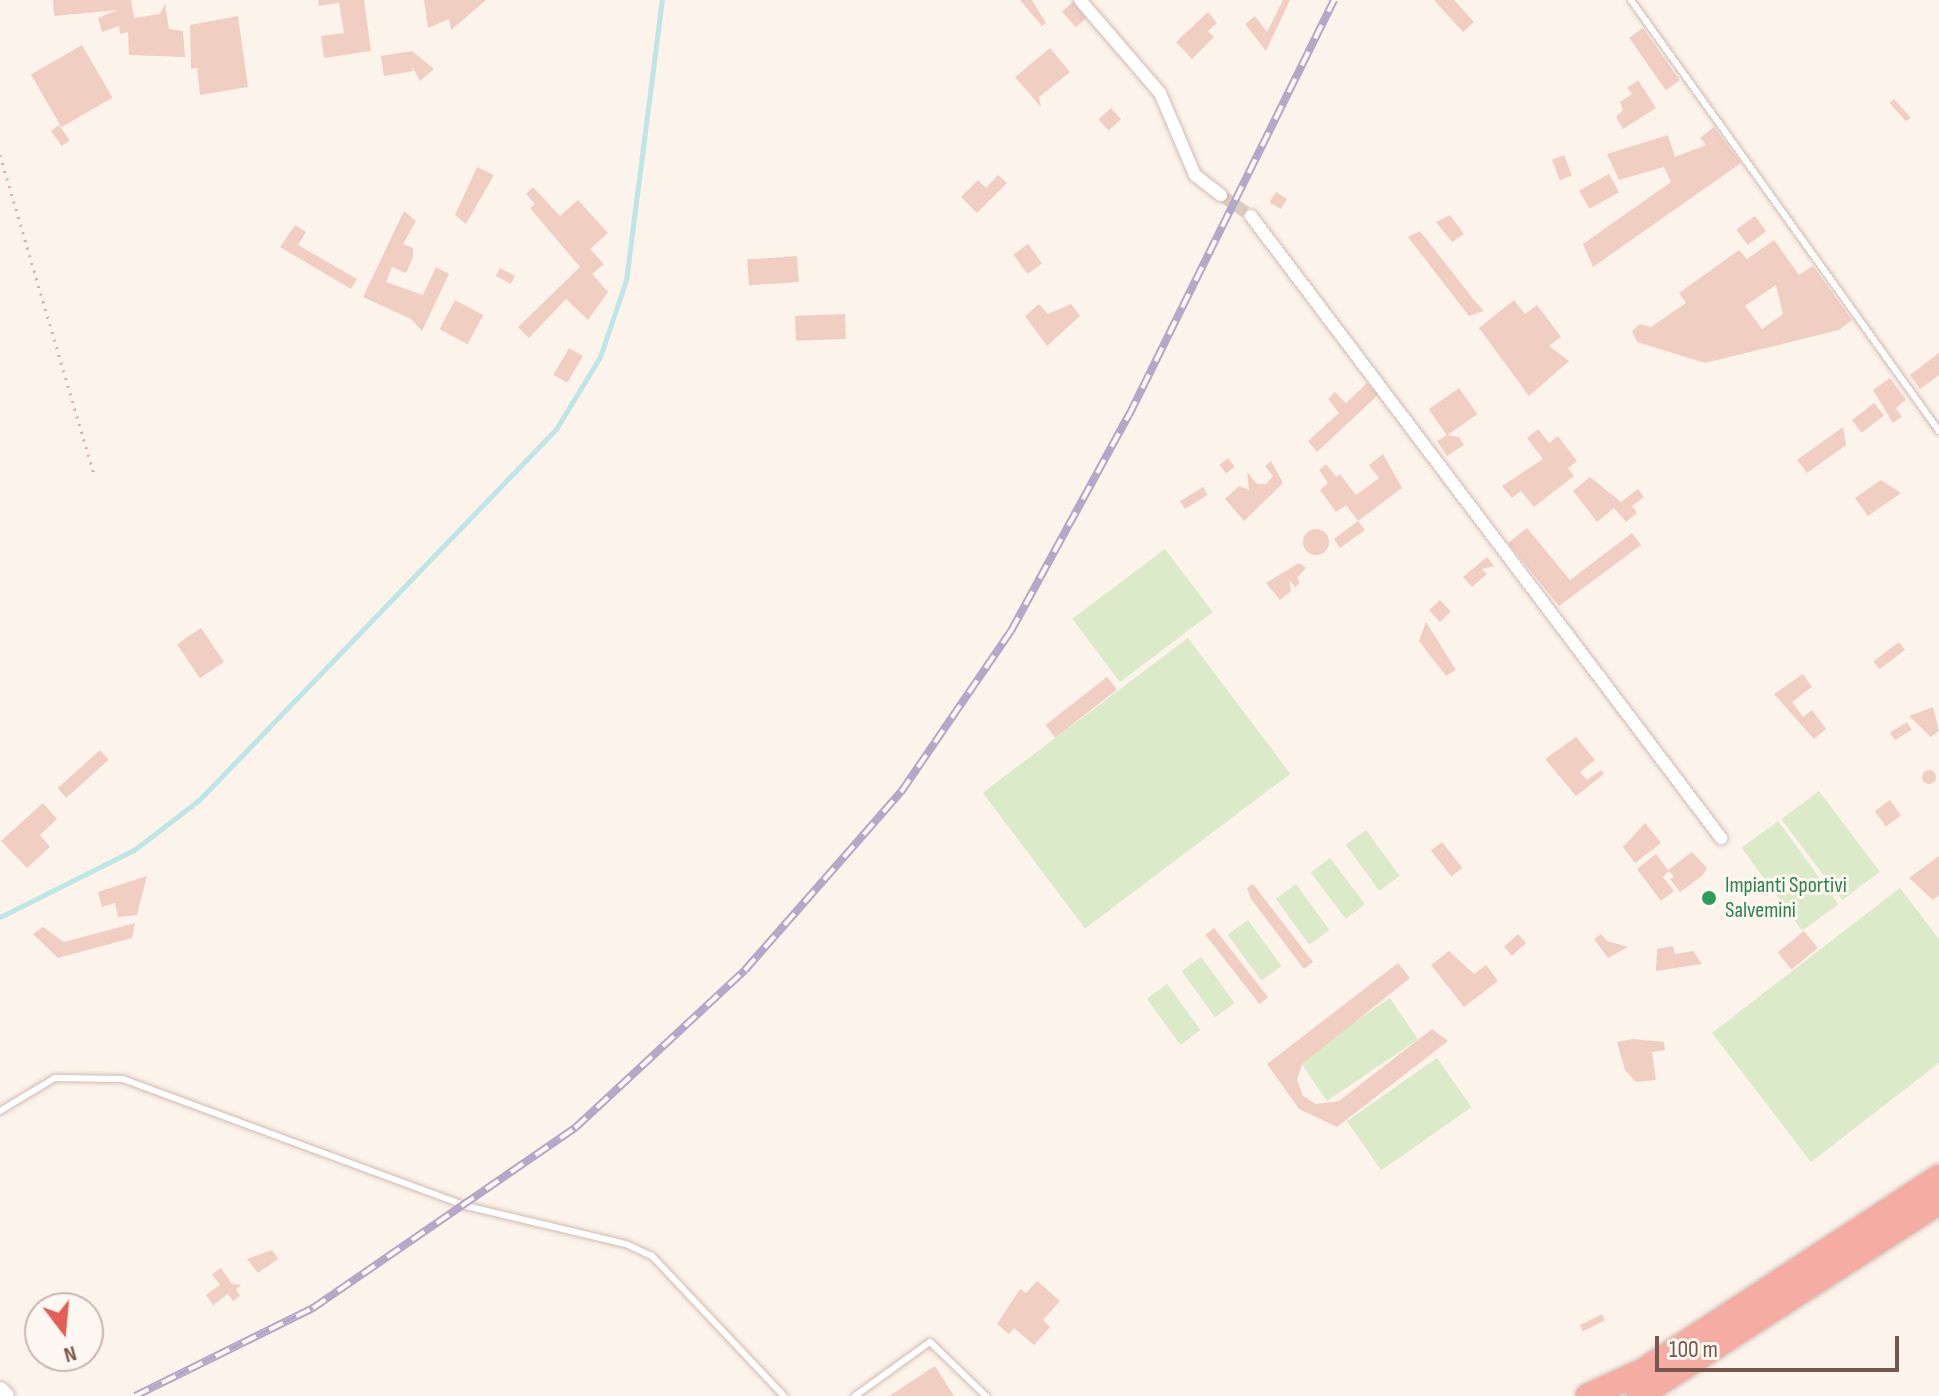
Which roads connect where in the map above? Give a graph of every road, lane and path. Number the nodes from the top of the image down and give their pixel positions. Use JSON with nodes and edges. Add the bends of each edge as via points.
{"nodes":[{"id":1,"x":1080,"y":0,"type":"edge"},
{"id":2,"x":1631,"y":0,"type":"edge"},
{"id":3,"x":0,"y":155,"type":"edge"},
{"id":4,"x":1221,"y":195,"type":"tunnel mouth"},
{"id":5,"x":1251,"y":216,"type":"tunnel mouth"},
{"id":6,"x":1939,"y":431,"type":"edge"},
{"id":7,"x":94,"y":475,"type":"dead end"},
{"id":8,"x":1721,"y":838,"type":"dead end"},
{"id":9,"x":0,"y":1111,"type":"edge"},
{"id":10,"x":1939,"y":1177,"type":"edge"},
{"id":11,"x":1939,"y":1202,"type":"edge"},
{"id":12,"x":0,"y":1391,"type":"edge"},
{"id":13,"x":5,"y":1396,"type":"edge"},
{"id":14,"x":784,"y":1396,"type":"edge"},
{"id":15,"x":855,"y":1396,"type":"edge"},
{"id":16,"x":986,"y":1396,"type":"edge"},
{"id":17,"x":1588,"y":1396,"type":"edge"},
{"id":18,"x":1639,"y":1396,"type":"edge"}],
"edges":[{"from":1,"to":4,"type":"street","via":[[1160,93],[1195,175]]},
{"from":2,"to":6,"type":"lane"},
{"from":3,"to":7,"type":"path"},
{"from":5,"to":8,"type":"street"},
{"from":9,"to":14,"type":"lane","via":[[55,1078],[123,1079],[471,1208],[626,1244],[652,1256]]},
{"from":10,"to":17,"type":"highway","via":[[1643,1371]]},
{"from":11,"to":18,"type":"highway"},
{"from":12,"to":13,"type":"street"},
{"from":15,"to":16,"type":"lane","via":[[930,1342]]}]}
